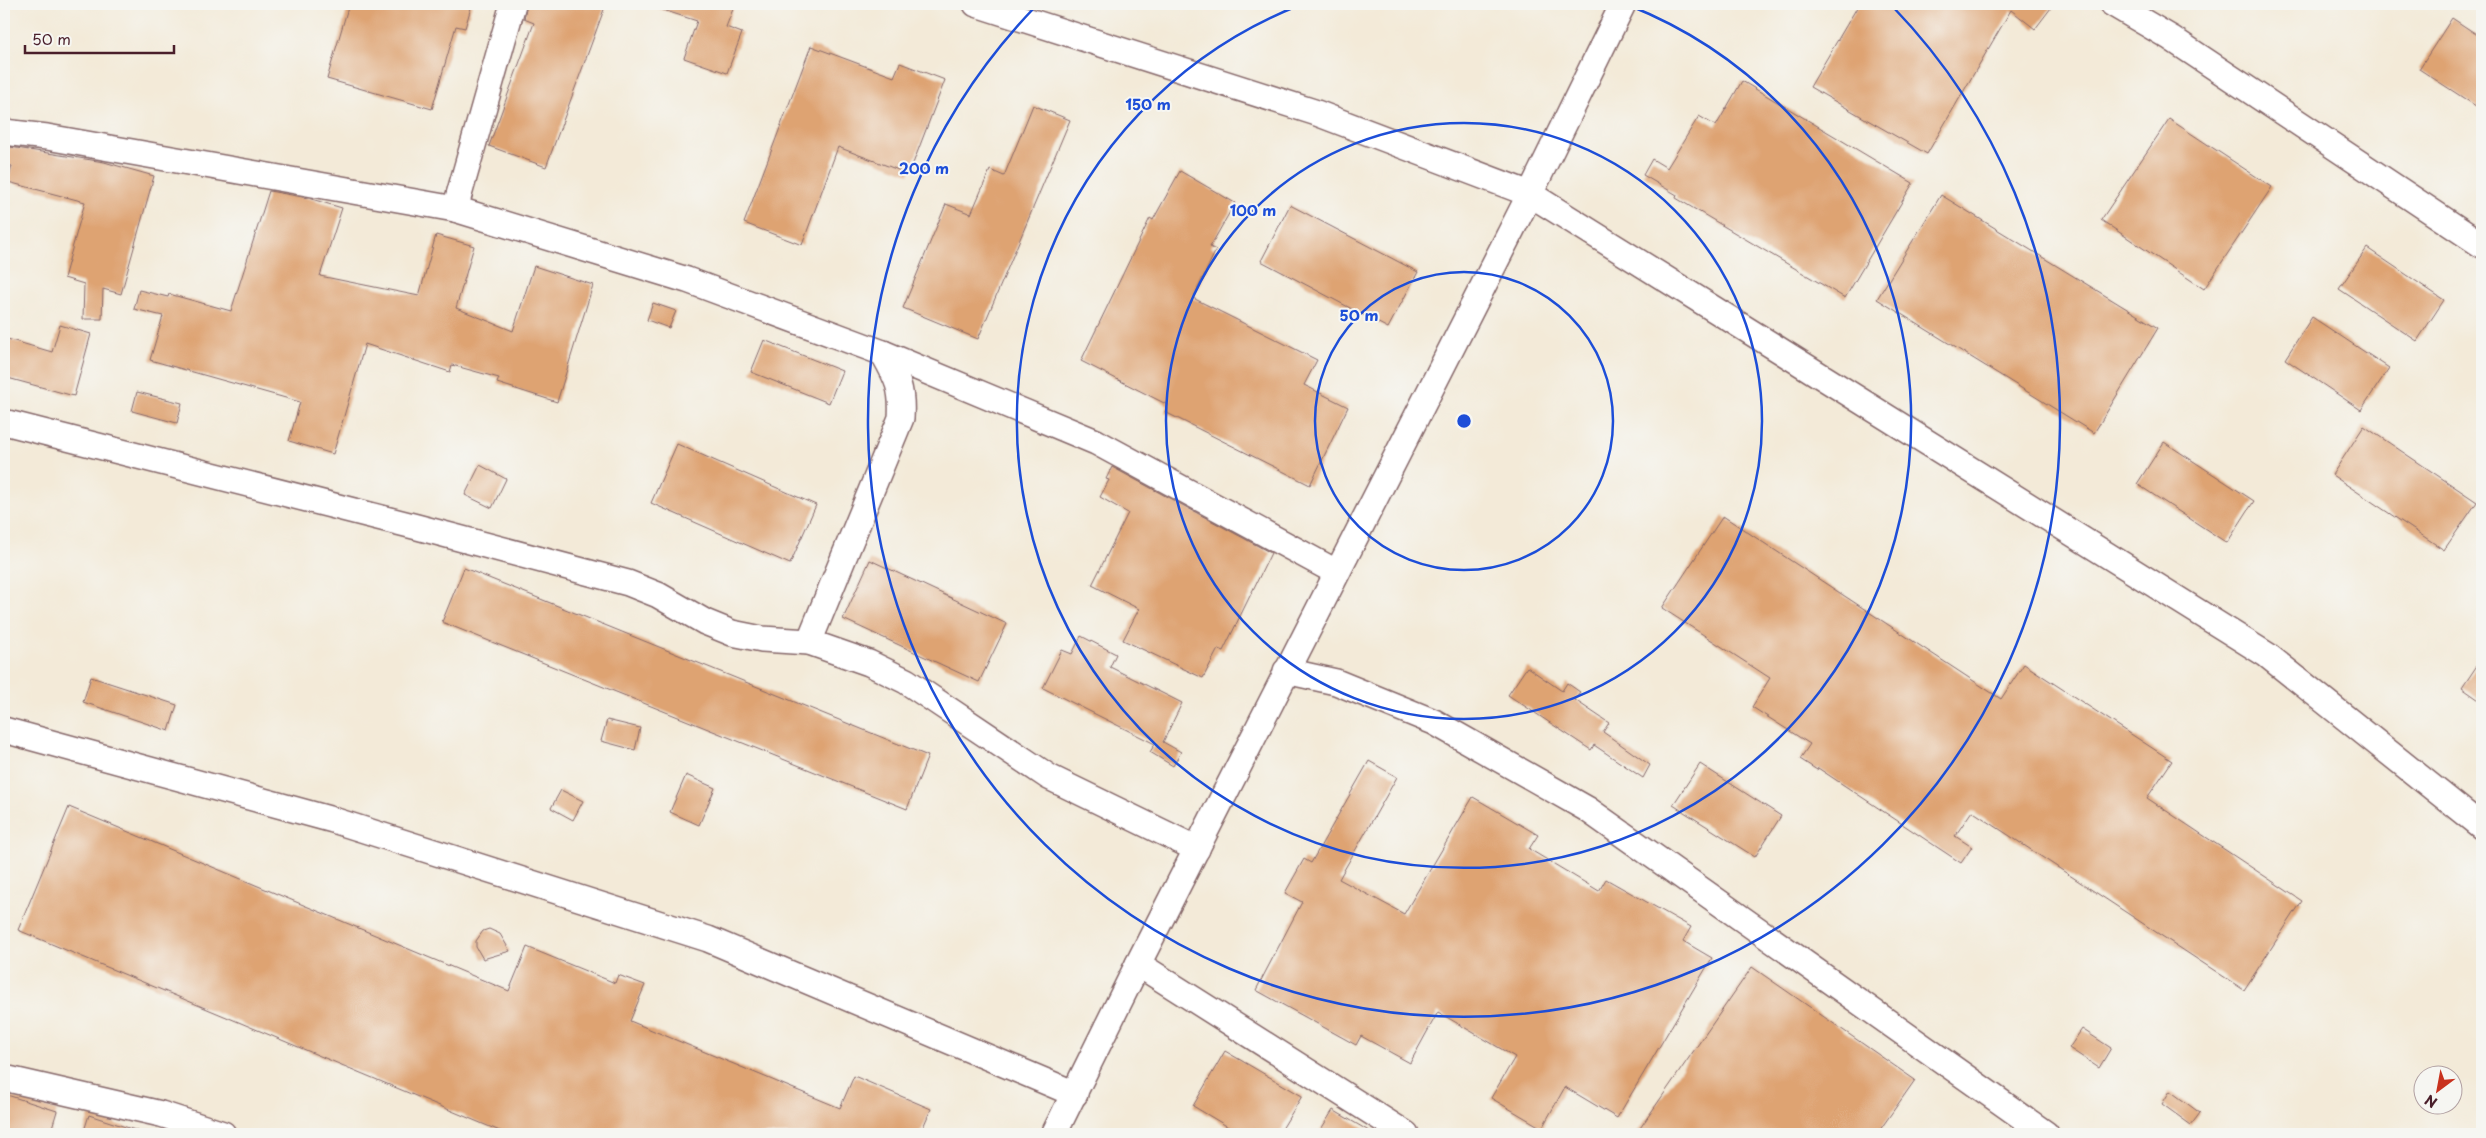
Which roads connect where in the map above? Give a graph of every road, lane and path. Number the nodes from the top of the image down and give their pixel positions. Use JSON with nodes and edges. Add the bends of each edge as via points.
{"nodes":[{"id":1,"x":513,"y":4,"type":"edge"},
{"id":2,"x":976,"y":4,"type":"edge"},
{"id":3,"x":1624,"y":4,"type":"edge"},
{"id":4,"x":2113,"y":4,"type":"edge"},
{"id":5,"x":4,"y":132,"type":"edge"},
{"id":6,"x":1530,"y":194,"type":"junction"},
{"id":7,"x":455,"y":208,"type":"junction"},
{"id":8,"x":2482,"y":245,"type":"edge"},
{"id":9,"x":883,"y":353,"type":"junction"},
{"id":10,"x":4,"y":422,"type":"edge"},
{"id":11,"x":1336,"y":572,"type":"junction"},
{"id":12,"x":809,"y":642,"type":"junction"},
{"id":13,"x":1286,"y":671,"type":"junction"},
{"id":14,"x":4,"y":730,"type":"edge"},
{"id":15,"x":2482,"y":827,"type":"edge"},
{"id":16,"x":1197,"y":849,"type":"junction"},
{"id":17,"x":1138,"y":964,"type":"junction"},
{"id":18,"x":4,"y":1078,"type":"edge"},
{"id":19,"x":1075,"y":1094,"type":"junction"},
{"id":20,"x":223,"y":1134,"type":"edge"},
{"id":21,"x":1054,"y":1134,"type":"edge"},
{"id":22,"x":1406,"y":1134,"type":"edge"},
{"id":23,"x":2046,"y":1134,"type":"edge"}],
"edges":[{"from":1,"to":7,"type":"street"},
{"from":2,"to":6,"type":"street","via":[[1314,112]]},
{"from":3,"to":6,"type":"street"},
{"from":4,"to":8,"type":"street","via":[[2171,38]]},
{"from":5,"to":7,"type":"street"},
{"from":6,"to":11,"type":"street"},
{"from":6,"to":15,"type":"street","via":[[2267,655]]},
{"from":7,"to":9,"type":"street","via":[[687,280]]},
{"from":9,"to":11,"type":"street","via":[[1096,442]]},
{"from":9,"to":12,"type":"street","via":[[903,396],[901,418]]},
{"from":10,"to":12,"type":"street","via":[[628,583],[732,633]]},
{"from":11,"to":13,"type":"street"},
{"from":12,"to":16,"type":"street","via":[[869,663],[906,681],[1049,777]]},
{"from":13,"to":16,"type":"street"},
{"from":13,"to":23,"type":"street","via":[[1336,682],[1434,722],[1587,809]]},
{"from":14,"to":19,"type":"street","via":[[333,820],[708,939]]},
{"from":16,"to":17,"type":"street"},
{"from":17,"to":19,"type":"street"},
{"from":17,"to":22,"type":"street"},
{"from":18,"to":20,"type":"street","via":[[161,1114]]},
{"from":19,"to":21,"type":"street"}]}
